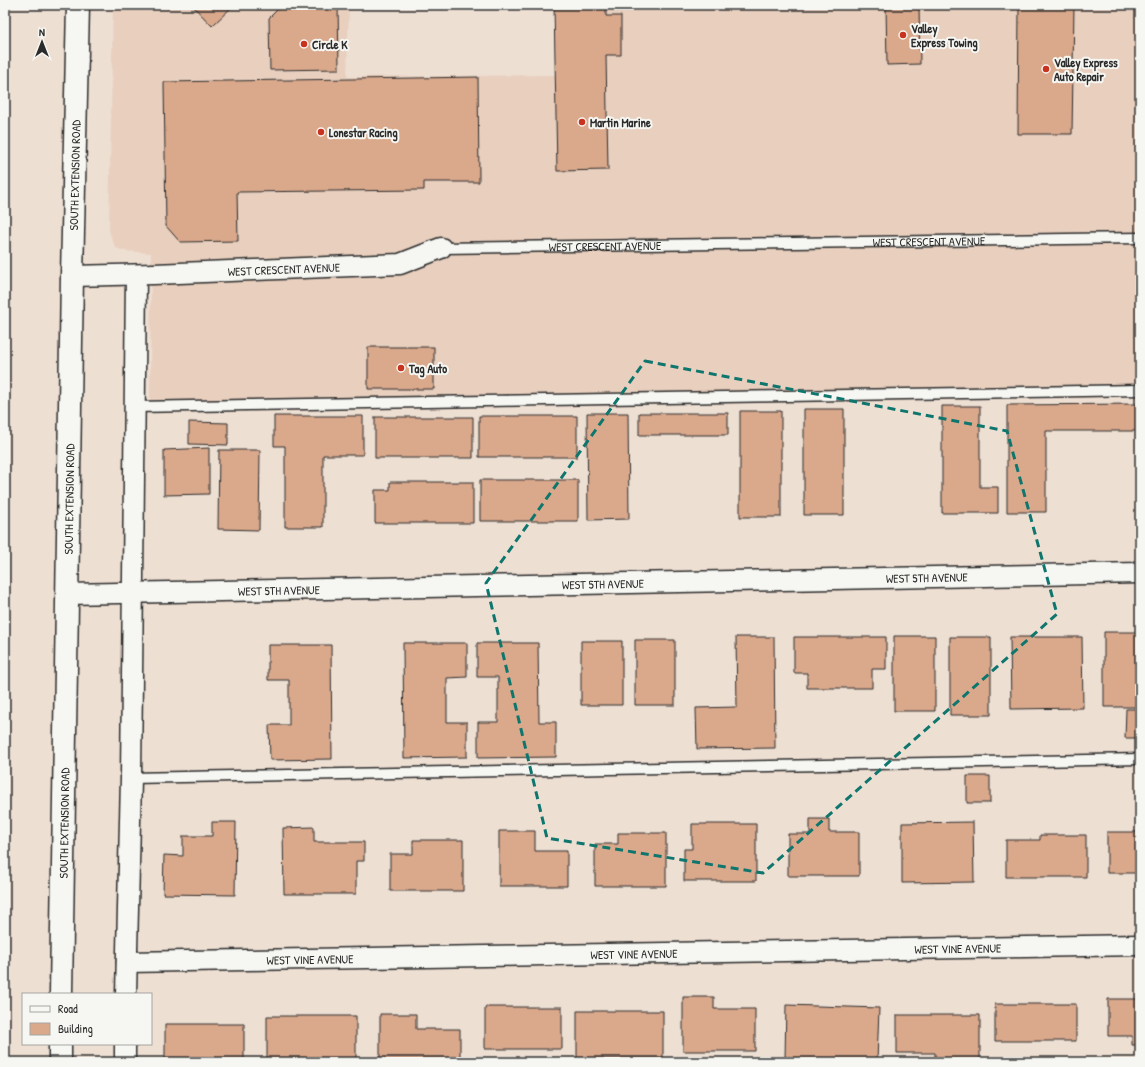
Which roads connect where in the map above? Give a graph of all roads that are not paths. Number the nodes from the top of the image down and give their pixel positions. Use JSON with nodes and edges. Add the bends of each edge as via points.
{"nodes":[{"id":1,"x":78,"y":5,"type":"edge"},
{"id":2,"x":1140,"y":238,"type":"edge"},
{"id":3,"x":441,"y":248,"type":"joint"},
{"id":4,"x":136,"y":275,"type":"junction"},
{"id":5,"x":72,"y":276,"type":"junction"},
{"id":6,"x":1140,"y":390,"type":"edge"},
{"id":7,"x":135,"y":406,"type":"junction"},
{"id":8,"x":1140,"y":573,"type":"edge"},
{"id":9,"x":133,"y":592,"type":"junction"},
{"id":10,"x":67,"y":594,"type":"junction"},
{"id":11,"x":1140,"y":759,"type":"edge"},
{"id":12,"x":131,"y":778,"type":"junction"},
{"id":13,"x":1140,"y":945,"type":"edge"},
{"id":14,"x":127,"y":962,"type":"junction"},
{"id":15,"x":61,"y":993,"type":"edge"},
{"id":16,"x":126,"y":993,"type":"edge"},
{"id":17,"x":60,"y":1045,"type":"edge"},
{"id":18,"x":125,"y":1045,"type":"edge"},
{"id":19,"x":60,"y":1062,"type":"edge"},
{"id":20,"x":125,"y":1062,"type":"edge"}],
"edges":[{"from":1,"to":5,"type":"street","name":"SOUTH EXTENSION ROAD"},
{"from":2,"to":3,"type":"lane","name":"WEST CRESCENT AVENUE"},
{"from":3,"to":4,"type":"street","name":"WEST CRESCENT AVENUE","via":[[400,264]]},
{"from":4,"to":5,"type":"street","name":"WEST CRESCENT AVENUE"},
{"from":4,"to":7,"type":"street"},
{"from":5,"to":10,"type":"street","name":"SOUTH EXTENSION ROAD"},
{"from":6,"to":7,"type":"lane"},
{"from":7,"to":9,"type":"street"},
{"from":8,"to":9,"type":"street","name":"WEST 5TH AVENUE"},
{"from":9,"to":10,"type":"street","name":"WEST 5TH AVENUE"},
{"from":9,"to":12,"type":"street"},
{"from":10,"to":15,"type":"street","name":"SOUTH EXTENSION ROAD"},
{"from":11,"to":12,"type":"lane"},
{"from":12,"to":14,"type":"street"},
{"from":13,"to":14,"type":"street","name":"WEST VINE AVENUE"},
{"from":14,"to":16,"type":"street"},
{"from":17,"to":19,"type":"street"},
{"from":18,"to":20,"type":"street"}]}
